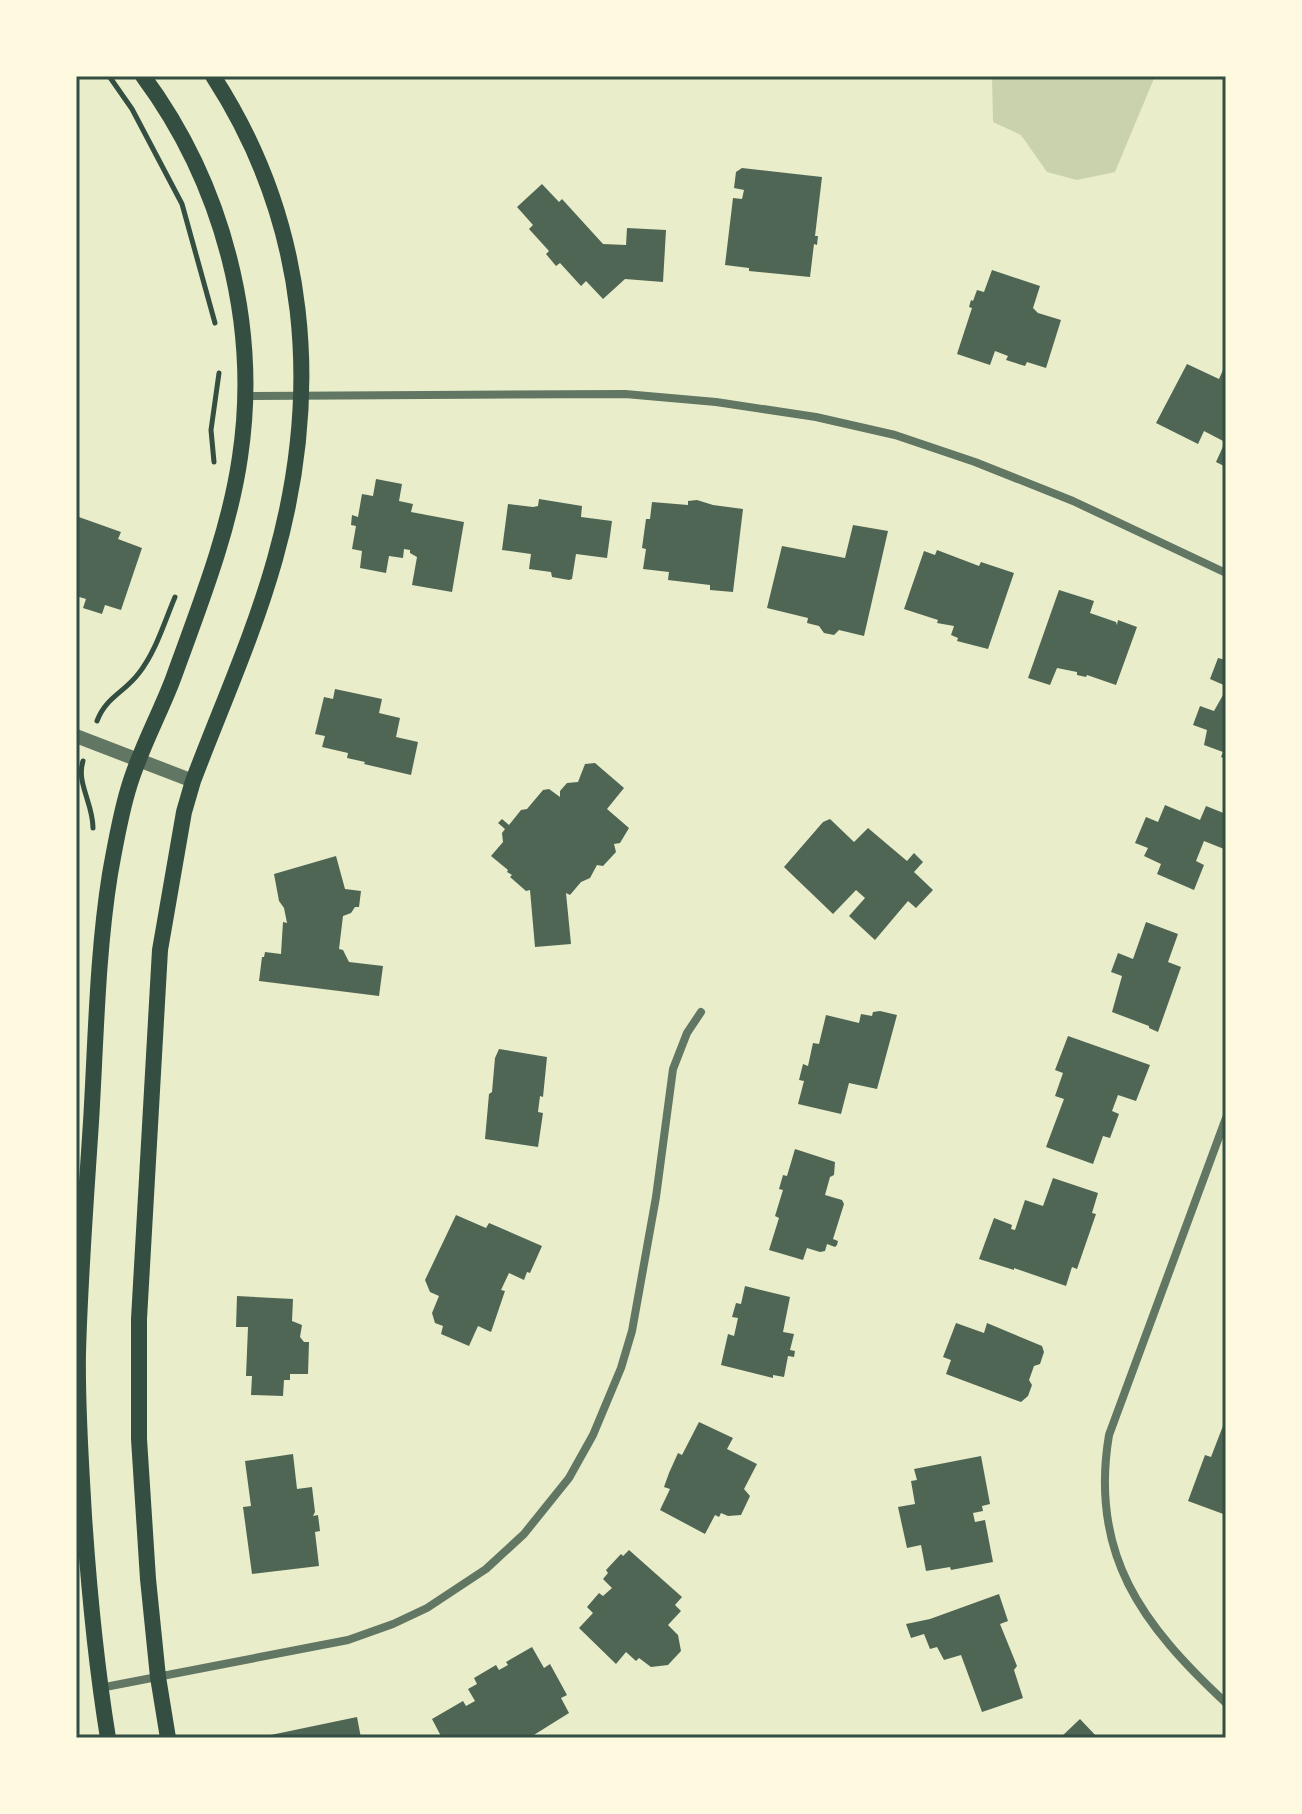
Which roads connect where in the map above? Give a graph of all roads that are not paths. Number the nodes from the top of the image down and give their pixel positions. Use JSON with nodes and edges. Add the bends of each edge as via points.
{"nodes":[{"id":1,"x":143,"y":76,"type":"edge"},
{"id":2,"x":213,"y":76,"type":"edge"},
{"id":3,"x":303,"y":395,"type":"junction"},
{"id":4,"x":246,"y":396,"type":"junction"},
{"id":5,"x":1226,"y":573,"type":"edge"},
{"id":6,"x":82,"y":738,"type":"edge"},
{"id":7,"x":139,"y":759,"type":"junction"},
{"id":8,"x":193,"y":781,"type":"junction"},
{"id":9,"x":701,"y":1012,"type":"dead end"},
{"id":10,"x":1226,"y":1118,"type":"edge"},
{"id":11,"x":158,"y":1677,"type":"junction"},
{"id":12,"x":100,"y":1688,"type":"junction"},
{"id":13,"x":1226,"y":1703,"type":"edge"},
{"id":14,"x":108,"y":1738,"type":"edge"},
{"id":15,"x":168,"y":1738,"type":"edge"}],
"edges":[{"from":1,"to":4,"type":"main road","via":[[201,175],[222,230],[236,290]]},
{"from":2,"to":3,"type":"main road","via":[[241,123],[275,202],[297,309]]},
{"from":3,"to":4,"type":"street"},
{"from":3,"to":5,"type":"street","via":[[625,394],[816,417],[895,435],[975,462]]},
{"from":3,"to":8,"type":"main road","via":[[294,479],[275,557]]},
{"from":4,"to":7,"type":"main road","via":[[226,520],[175,672]]},
{"from":6,"to":7,"type":"street"},
{"from":7,"to":8,"type":"street"},
{"from":7,"to":12,"type":"main road","via":[[110,876],[80,1281],[81,1472]]},
{"from":8,"to":11,"type":"main road","via":[[160,950],[139,1319],[139,1439]]},
{"from":9,"to":11,"type":"street","via":[[673,1069],[653,1212],[621,1368],[569,1478],[533,1523],[486,1569],[393,1624],[348,1640]]},
{"from":10,"to":13,"type":"street","via":[[1109,1435],[1103,1469],[1106,1520],[1131,1593],[1170,1645]]},
{"from":11,"to":12,"type":"street"},
{"from":11,"to":15,"type":"main road"},
{"from":12,"to":14,"type":"main road"}]}
